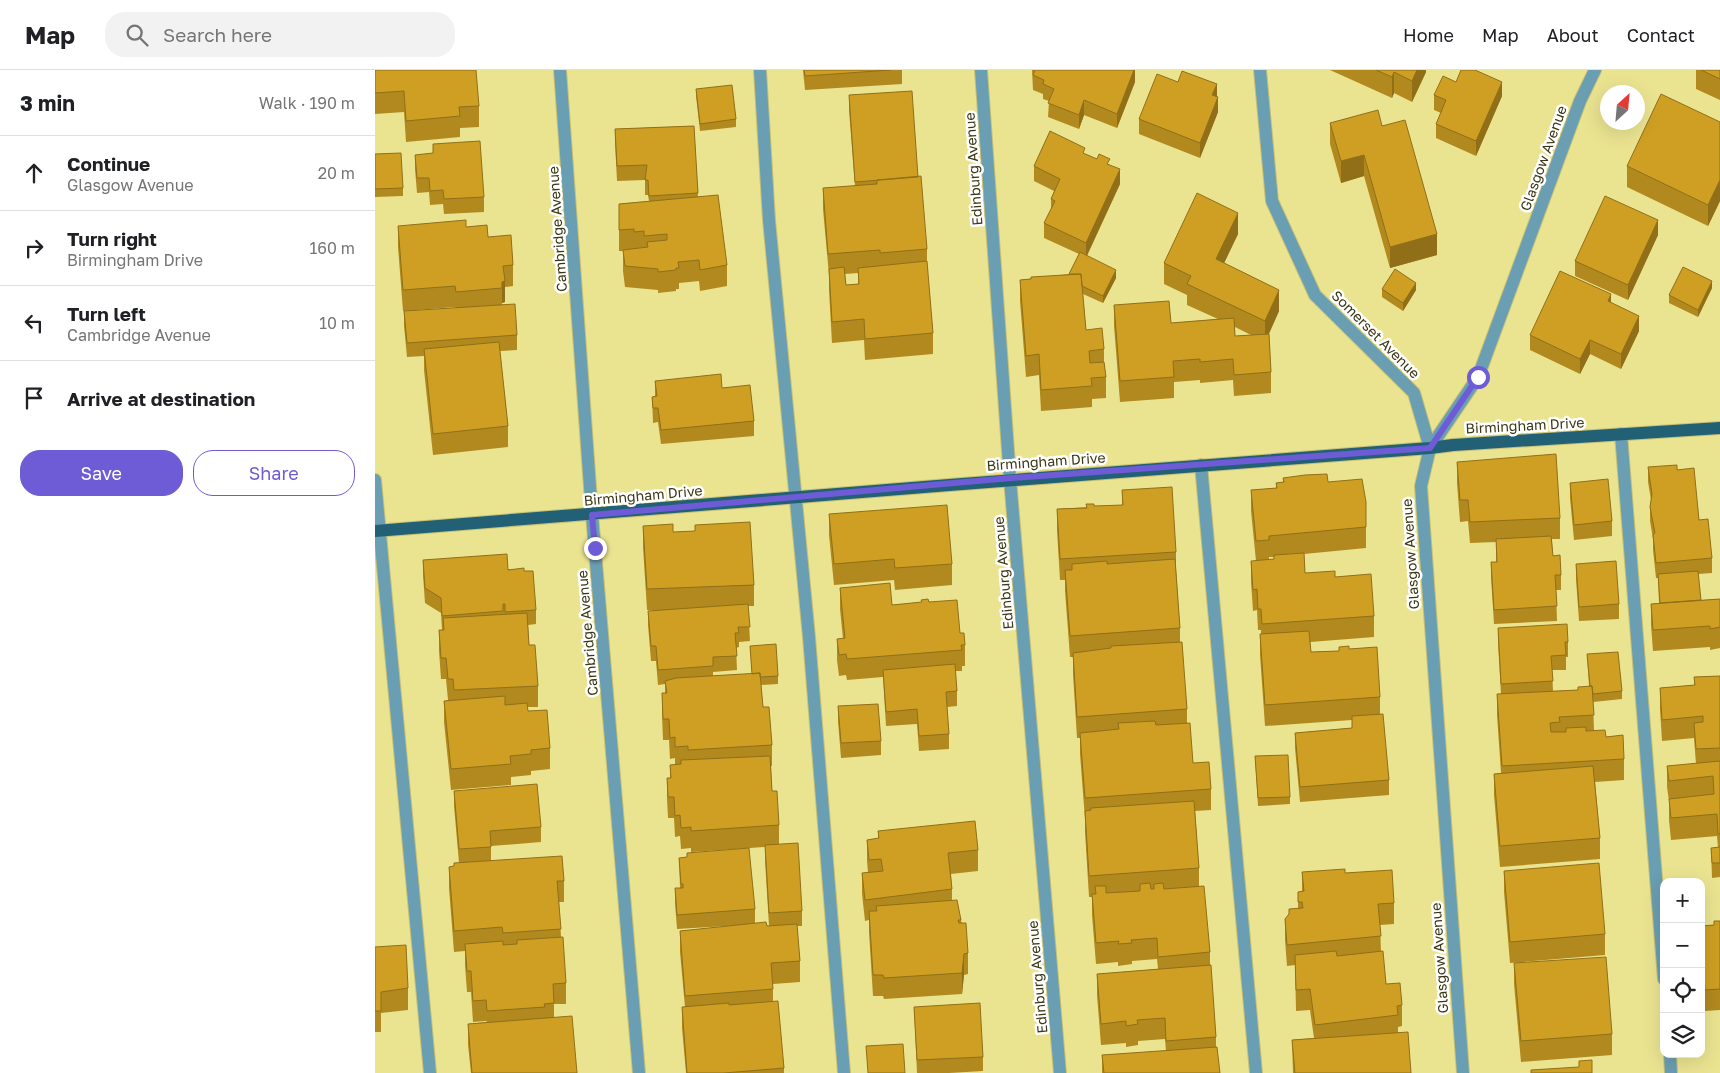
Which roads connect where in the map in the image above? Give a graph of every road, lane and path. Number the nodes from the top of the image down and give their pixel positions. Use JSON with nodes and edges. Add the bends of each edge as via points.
{"nodes":[{"id":1,"x":560,"y":70,"type":"edge"},
{"id":2,"x":759,"y":70,"type":"edge"},
{"id":3,"x":981,"y":70,"type":"edge"},
{"id":4,"x":1260,"y":70,"type":"edge"},
{"id":5,"x":1595,"y":70,"type":"edge"},
{"id":6,"x":1720,"y":428,"type":"edge"},
{"id":7,"x":1621,"y":434,"type":"junction"},
{"id":8,"x":1430,"y":448,"type":"junction"},
{"id":9,"x":1201,"y":465,"type":"junction"},
{"id":10,"x":1011,"y":478,"type":"junction"},
{"id":11,"x":375,"y":480,"type":"edge"},
{"id":12,"x":795,"y":498,"type":"junction"},
{"id":13,"x":592,"y":515,"type":"junction"},
{"id":14,"x":377,"y":530,"type":"edge"},
{"id":15,"x":1663,"y":968,"type":"edge"},
{"id":16,"x":1670,"y":1058,"type":"edge"},
{"id":17,"x":430,"y":1073,"type":"edge"},
{"id":18,"x":639,"y":1073,"type":"edge"},
{"id":19,"x":843,"y":1073,"type":"edge"},
{"id":20,"x":1060,"y":1073,"type":"edge"},
{"id":21,"x":1256,"y":1073,"type":"edge"},
{"id":22,"x":1463,"y":1073,"type":"edge"},
{"id":23,"x":1671,"y":1073,"type":"edge"}],
"edges":[{"from":1,"to":13,"type":"street","name":"Cambridge Avenue"},
{"from":2,"to":12,"type":"street","via":[[769,220]]},
{"from":3,"to":10,"type":"street","name":"Edinburg Avenue"},
{"from":4,"to":8,"type":"street","name":"Somerset Avenue","via":[[1276,209],[1315,294],[1414,393]]},
{"from":5,"to":8,"type":"street","name":"Glasgow Avenue","via":[[1580,101],[1478,377]]},
{"from":6,"to":7,"type":"main road","name":"Birmingham Drive"},
{"from":7,"to":8,"type":"main road","name":"Birmingham Drive"},
{"from":7,"to":15,"type":"street"},
{"from":8,"to":9,"type":"main road","name":"Birmingham Drive"},
{"from":8,"to":22,"type":"street","name":"Glasgow Avenue","via":[[1421,486]]},
{"from":9,"to":10,"type":"main road","name":"Birmingham Drive"},
{"from":9,"to":21,"type":"street"},
{"from":10,"to":12,"type":"main road","name":"Birmingham Drive"},
{"from":10,"to":20,"type":"street","name":"Edinburg Avenue"},
{"from":11,"to":14,"type":"street"},
{"from":12,"to":13,"type":"main road","name":"Birmingham Drive"},
{"from":12,"to":19,"type":"street","via":[[810,647]]},
{"from":13,"to":14,"type":"main road","name":"Birmingham Drive"},
{"from":13,"to":18,"type":"street","name":"Cambridge Avenue"},
{"from":14,"to":17,"type":"street"},
{"from":16,"to":23,"type":"street"}]}
